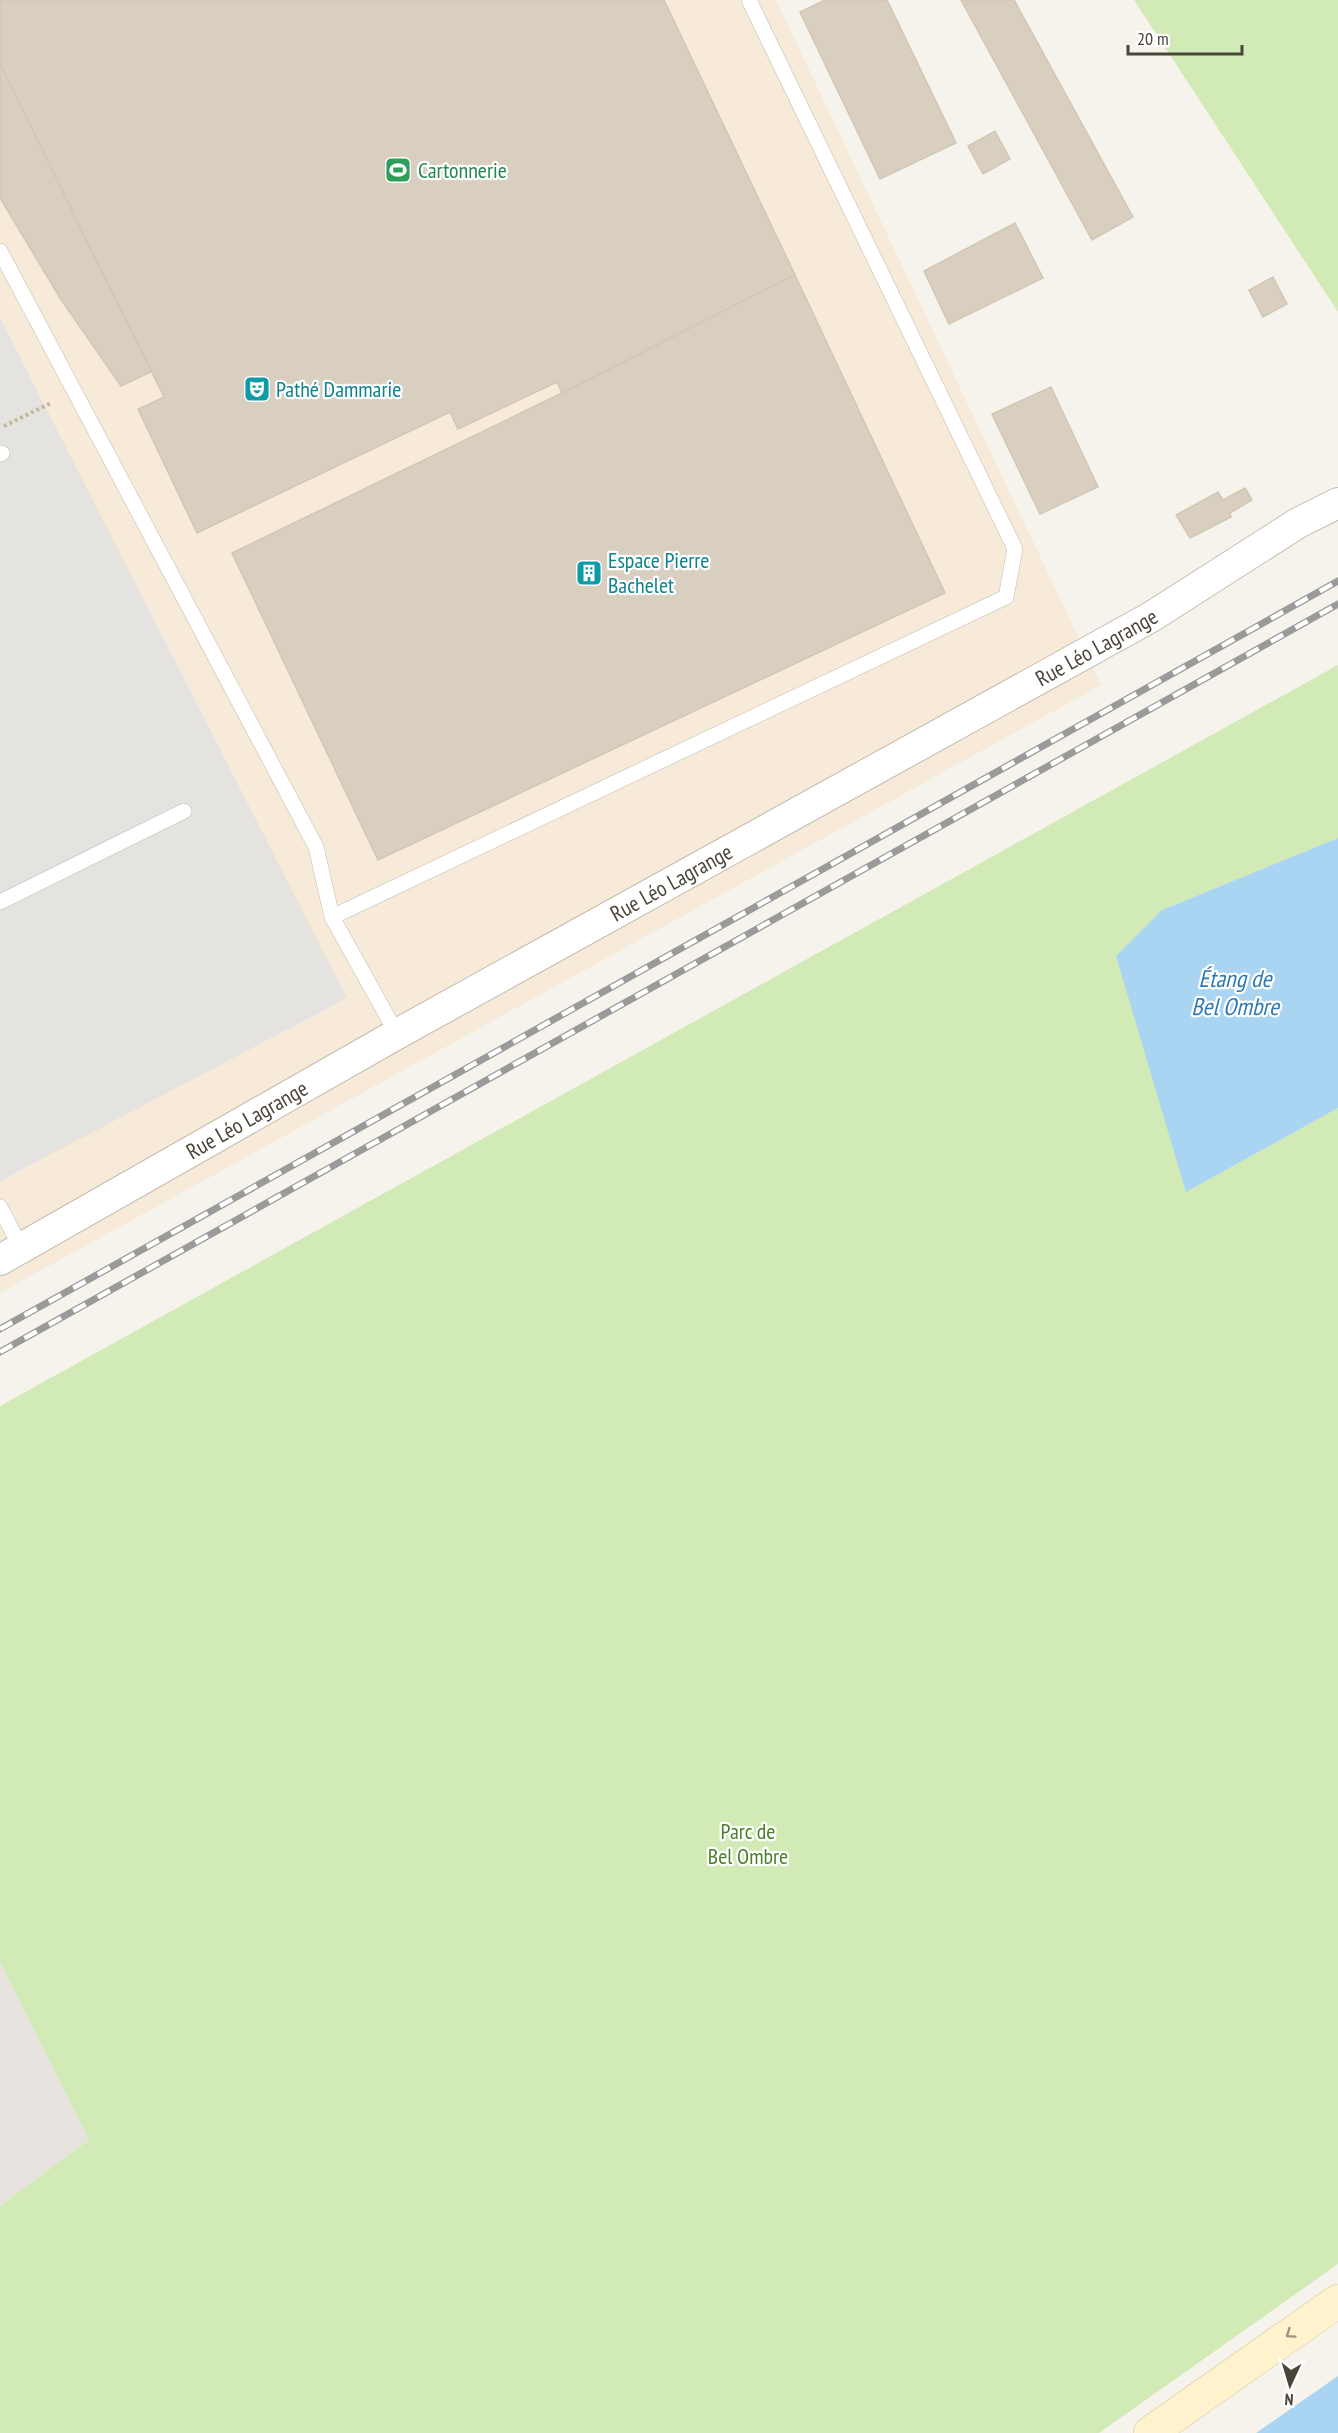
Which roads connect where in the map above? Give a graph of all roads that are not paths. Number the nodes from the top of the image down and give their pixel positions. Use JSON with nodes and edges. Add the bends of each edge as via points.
{"nodes":[{"id":1,"x":749,"y":0,"type":"edge"},
{"id":2,"x":0,"y":251,"type":"edge"},
{"id":3,"x":1338,"y":503,"type":"edge"},
{"id":4,"x":184,"y":811,"type":"dead end"},
{"id":5,"x":0,"y":902,"type":"edge"},
{"id":6,"x":332,"y":917,"type":"junction"},
{"id":7,"x":397,"y":1034,"type":"junction"},
{"id":8,"x":0,"y":1207,"type":"edge"},
{"id":9,"x":10,"y":1254,"type":"edge"},
{"id":10,"x":1338,"y":2301,"type":"edge"},
{"id":11,"x":1150,"y":2433,"type":"edge"}],
"edges":[{"from":1,"to":6,"type":"lane","via":[[1015,549],[1006,597]]},
{"from":2,"to":6,"type":"lane","via":[[316,847]]},
{"from":3,"to":7,"type":"street","name":"Rue Léo Lagrange","via":[[1298,523],[1151,617]]},
{"from":4,"to":5,"type":"lane"},
{"from":6,"to":7,"type":"lane"},
{"from":7,"to":9,"type":"street","name":"Rue Léo Lagrange"},
{"from":8,"to":9,"type":"lane"},
{"from":10,"to":11,"type":"street","one_way":true}]}
